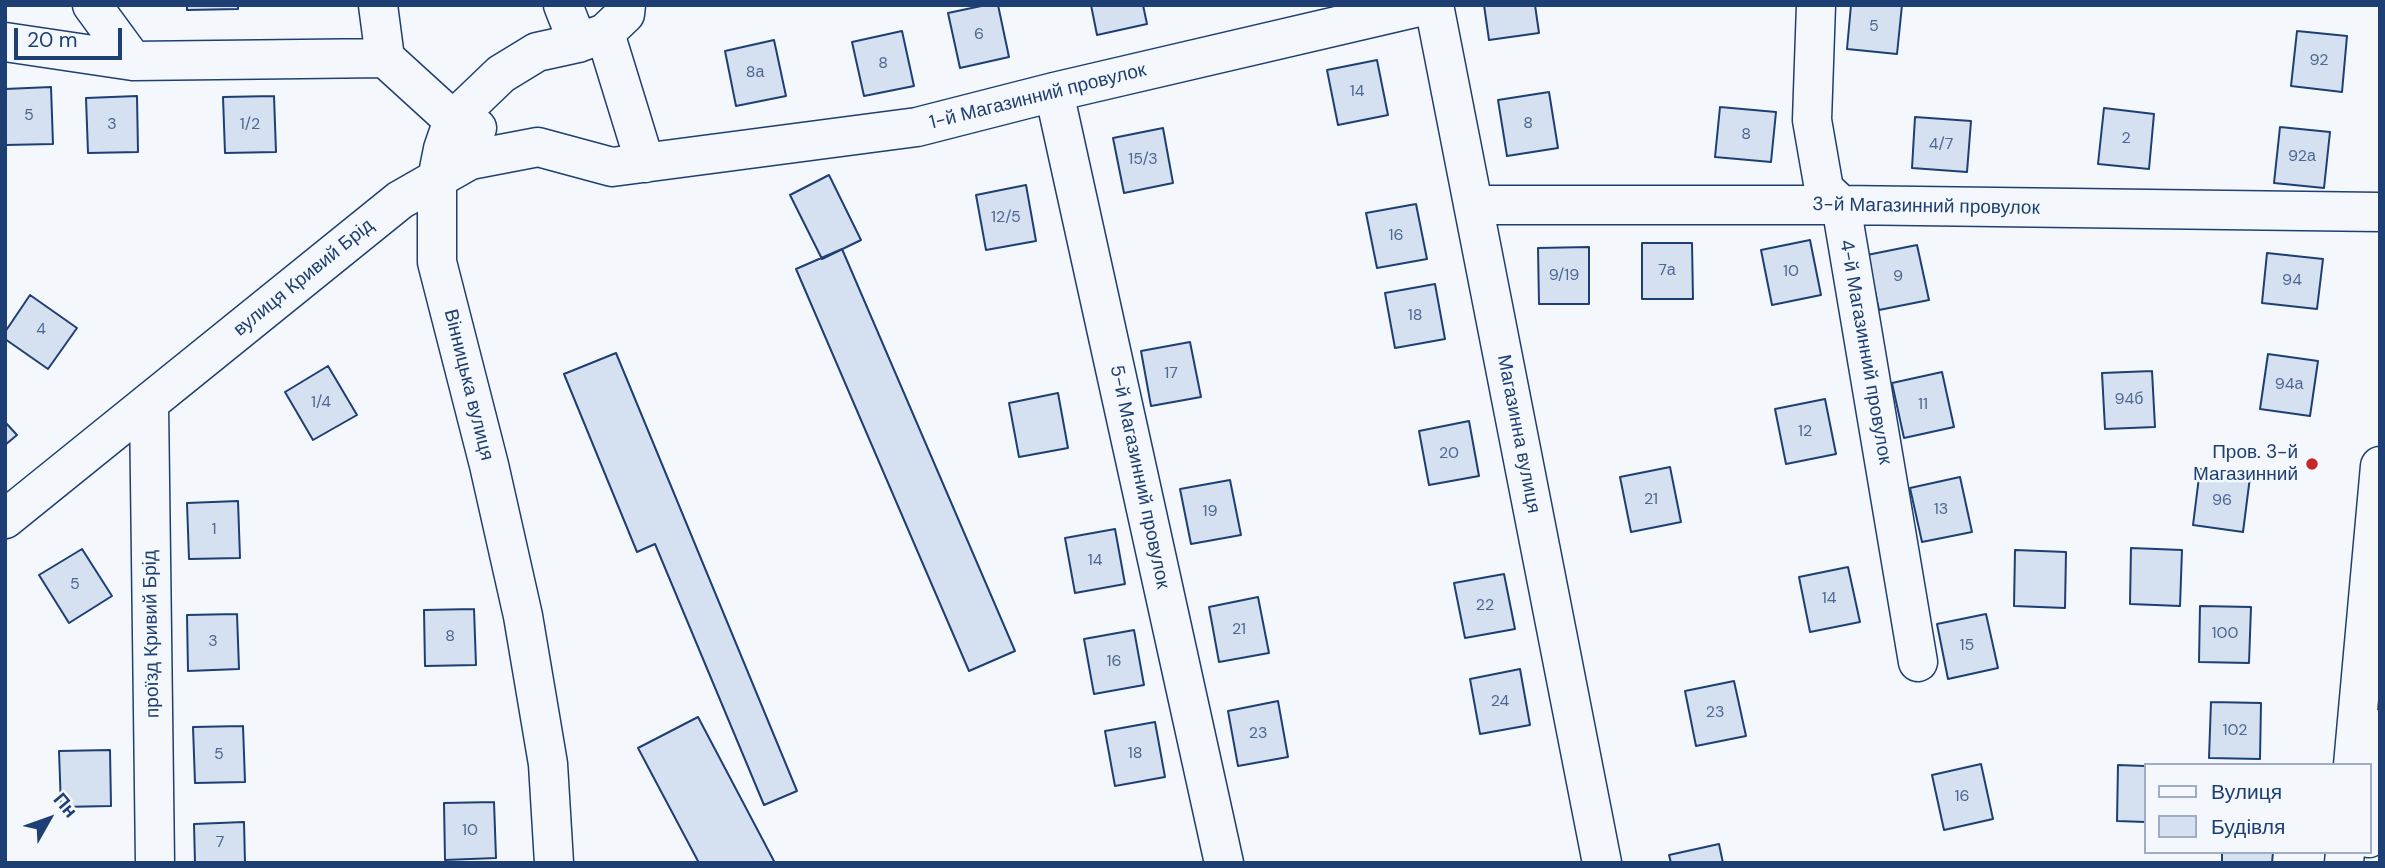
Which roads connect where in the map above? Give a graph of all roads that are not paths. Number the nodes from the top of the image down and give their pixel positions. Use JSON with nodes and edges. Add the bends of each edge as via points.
{"nodes":[{"id":1,"x":92,"y":5,"type":"edge"},
{"id":2,"x":378,"y":5,"type":"edge"},
{"id":3,"x":563,"y":5,"type":"edge"},
{"id":4,"x":1427,"y":5,"type":"edge"},
{"id":5,"x":1434,"y":5,"type":"edge"},
{"id":6,"x":1815,"y":5,"type":"edge"},
{"id":7,"x":603,"y":27,"type":"edge"},
{"id":8,"x":5,"y":41,"type":"edge"},
{"id":9,"x":385,"y":58,"type":"junction"},
{"id":10,"x":133,"y":61,"type":"junction"},
{"id":11,"x":1054,"y":92,"type":"junction"},
{"id":12,"x":453,"y":120,"type":"junction"},
{"id":13,"x":538,"y":147,"type":"junction"},
{"id":14,"x":645,"y":163,"type":"junction"},
{"id":15,"x":438,"y":179,"type":"junction"},
{"id":16,"x":1473,"y":205,"type":"junction"},
{"id":17,"x":1840,"y":205,"type":"junction"},
{"id":18,"x":2380,"y":212,"type":"edge"},
{"id":19,"x":149,"y":405,"type":"junction"},
{"id":20,"x":2380,"y":466,"type":"edge"},
{"id":21,"x":5,"y":519,"type":"edge"},
{"id":22,"x":1918,"y":662,"type":"dead end"},
{"id":23,"x":2380,"y":725,"type":"edge"},
{"id":24,"x":2353,"y":763,"type":"edge"},
{"id":25,"x":2371,"y":817,"type":"edge"},
{"id":26,"x":155,"y":863,"type":"edge"},
{"id":27,"x":554,"y":863,"type":"edge"},
{"id":28,"x":1224,"y":863,"type":"edge"},
{"id":29,"x":1602,"y":863,"type":"edge"}],
"edges":[{"from":1,"to":10,"type":"street"},
{"from":2,"to":9,"type":"street"},
{"from":3,"to":7,"type":"street"},
{"from":4,"to":11,"type":"street","name":"1-й Магазинний провулок"},
{"from":5,"to":16,"type":"street","name":"Магазинна вулиця"},
{"from":6,"to":17,"type":"street","name":"4-й Магазинний провулок","via":[[1812,120],[1824,189]]},
{"from":7,"to":12,"type":"street","name":"Вінницька вулиця","via":[[537,52],[501,74]]},
{"from":7,"to":14,"type":"street"},
{"from":8,"to":10,"type":"street"},
{"from":9,"to":10,"type":"street"},
{"from":9,"to":12,"type":"street"},
{"from":11,"to":14,"type":"street","name":"1-й Магазинний провулок","via":[[917,127]]},
{"from":11,"to":28,"type":"street","name":"5-й Магазинний провулок"},
{"from":12,"to":13,"type":"street"},
{"from":12,"to":15,"type":"street","name":"Вінницька вулиця"},
{"from":13,"to":14,"type":"street","name":"вулиця Кривий Брід","via":[[611,167]]},
{"from":13,"to":15,"type":"street","name":"вулиця Кривий Брід","via":[[470,160]]},
{"from":15,"to":19,"type":"street","name":"вулиця Кривий Брід","via":[[400,200]]},
{"from":15,"to":27,"type":"street","name":"Вінницька вулиця","via":[[437,262],[523,616],[548,764]]},
{"from":16,"to":17,"type":"street","name":"3-й Магазинний провулок"},
{"from":16,"to":29,"type":"street","name":"Магазинна вулиця"},
{"from":17,"to":18,"type":"street","name":"3-й Магазинний провулок"},
{"from":17,"to":22,"type":"street","name":"4-й Магазинний провулок"},
{"from":19,"to":21,"type":"street","name":"вулиця Кривий Брід"},
{"from":19,"to":26,"type":"street","name":"проїзд Кривий Брід"},
{"from":20,"to":24,"type":"street"},
{"from":23,"to":25,"type":"street"}]}
